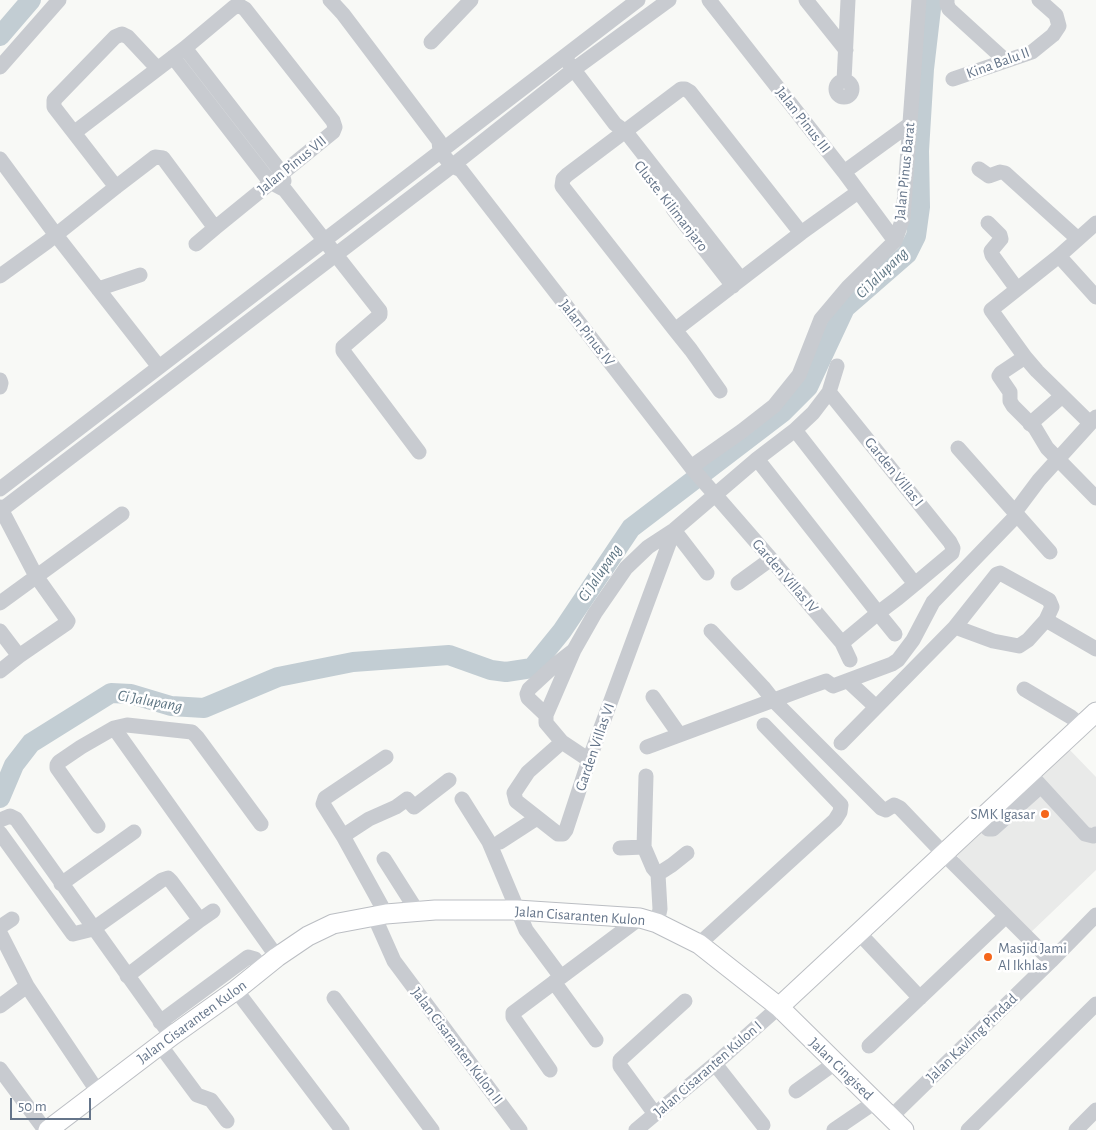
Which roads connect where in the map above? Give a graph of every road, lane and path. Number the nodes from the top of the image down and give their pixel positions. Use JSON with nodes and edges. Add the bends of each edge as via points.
{"nodes":[{"id":1,"x":59,"y":0,"type":"edge"},
{"id":2,"x":330,"y":0,"type":"edge"},
{"id":3,"x":470,"y":0,"type":"edge"},
{"id":4,"x":638,"y":0,"type":"edge"},
{"id":5,"x":669,"y":0,"type":"edge"},
{"id":6,"x":709,"y":0,"type":"edge"},
{"id":7,"x":806,"y":0,"type":"edge"},
{"id":8,"x":848,"y":0,"type":"edge"},
{"id":9,"x":919,"y":0,"type":"edge"},
{"id":10,"x":947,"y":0,"type":"edge"},
{"id":11,"x":1039,"y":0,"type":"edge"},
{"id":12,"x":431,"y":42,"type":"dead end"},
{"id":13,"x":846,"y":50,"type":"junction"},
{"id":14,"x":179,"y":53,"type":"junction"},
{"id":15,"x":563,"y":56,"type":"junction"},
{"id":16,"x":1006,"y":61,"type":"junction"},
{"id":17,"x":0,"y":67,"type":"edge"},
{"id":18,"x":158,"y":68,"type":"junction"},
{"id":19,"x":573,"y":70,"type":"junction"},
{"id":20,"x":953,"y":79,"type":"dead end"},
{"id":21,"x":844,"y":81,"type":"dead end"},
{"id":22,"x":910,"y":124,"type":"junction"},
{"id":23,"x":620,"y":131,"type":"junction"},
{"id":24,"x":75,"y":132,"type":"junction"},
{"id":25,"x":443,"y":145,"type":"junction"},
{"id":26,"x":0,"y":159,"type":"edge"},
{"id":27,"x":458,"y":165,"type":"junction"},
{"id":28,"x":979,"y":169,"type":"dead end"},
{"id":29,"x":844,"y":172,"type":"junction"},
{"id":30,"x":282,"y":173,"type":"junction"},
{"id":31,"x":270,"y":182,"type":"junction"},
{"id":32,"x":116,"y":186,"type":"junction"},
{"id":33,"x":285,"y":190,"type":"junction"},
{"id":34,"x":858,"y":192,"type":"junction"},
{"id":35,"x":988,"y":223,"type":"dead end"},
{"id":36,"x":1096,"y":223,"type":"edge"},
{"id":37,"x":215,"y":228,"type":"junction"},
{"id":38,"x":800,"y":233,"type":"junction"},
{"id":39,"x":56,"y":235,"type":"junction"},
{"id":40,"x":1078,"y":239,"type":"junction"},
{"id":41,"x":324,"y":240,"type":"junction"},
{"id":42,"x":894,"y":241,"type":"junction"},
{"id":43,"x":196,"y":244,"type":"dead end"},
{"id":44,"x":336,"y":255,"type":"junction"},
{"id":45,"x":1059,"y":256,"type":"junction"},
{"id":46,"x":140,"y":275,"type":"dead end"},
{"id":47,"x":0,"y":276,"type":"edge"},
{"id":48,"x":737,"y":283,"type":"junction"},
{"id":49,"x":98,"y":289,"type":"junction"},
{"id":50,"x":1017,"y":289,"type":"junction"},
{"id":51,"x":1096,"y":297,"type":"edge"},
{"id":52,"x":675,"y":330,"type":"junction"},
{"id":53,"x":1025,"y":357,"type":"junction"},
{"id":54,"x":837,"y":366,"type":"dead end"},
{"id":55,"x":159,"y":367,"type":"junction"},
{"id":56,"x":177,"y":375,"type":"junction"},
{"id":57,"x":0,"y":380,"type":"edge"},
{"id":58,"x":163,"y":386,"type":"junction"},
{"id":59,"x":0,"y":387,"type":"edge"},
{"id":60,"x":720,"y":390,"type":"dead end"},
{"id":61,"x":829,"y":392,"type":"junction"},
{"id":62,"x":1062,"y":396,"type":"junction"},
{"id":63,"x":1093,"y":420,"type":"edge"},
{"id":64,"x":1030,"y":424,"type":"junction"},
{"id":65,"x":795,"y":430,"type":"junction"},
{"id":66,"x":958,"y":448,"type":"dead end"},
{"id":67,"x":419,"y":452,"type":"dead end"},
{"id":68,"x":1058,"y":458,"type":"junction"},
{"id":69,"x":757,"y":459,"type":"junction"},
{"id":70,"x":692,"y":469,"type":"junction"},
{"id":71,"x":0,"y":489,"type":"edge"},
{"id":72,"x":1091,"y":492,"type":"edge"},
{"id":73,"x":712,"y":493,"type":"junction"},
{"id":74,"x":0,"y":509,"type":"edge"},
{"id":75,"x":122,"y":514,"type":"dead end"},
{"id":76,"x":1016,"y":514,"type":"junction"},
{"id":77,"x":674,"y":530,"type":"junction"},
{"id":78,"x":1050,"y":552,"type":"dead end"},
{"id":79,"x":771,"y":559,"type":"junction"},
{"id":80,"x":707,"y":573,"type":"dead end"},
{"id":81,"x":36,"y":576,"type":"junction"},
{"id":82,"x":738,"y":583,"type":"dead end"},
{"id":83,"x":915,"y":584,"type":"junction"},
{"id":84,"x":0,"y":603,"type":"edge"},
{"id":85,"x":878,"y":613,"type":"junction"},
{"id":86,"x":1046,"y":620,"type":"junction"},
{"id":87,"x":955,"y":627,"type":"junction"},
{"id":88,"x":0,"y":631,"type":"edge"},
{"id":89,"x":711,"y":631,"type":"dead end"},
{"id":90,"x":895,"y":634,"type":"dead end"},
{"id":91,"x":842,"y":643,"type":"junction"},
{"id":92,"x":1096,"y":649,"type":"edge"},
{"id":93,"x":574,"y":650,"type":"junction"},
{"id":94,"x":18,"y":656,"type":"junction"},
{"id":95,"x":850,"y":660,"type":"dead end"},
{"id":96,"x":0,"y":671,"type":"edge"},
{"id":97,"x":848,"y":681,"type":"junction"},
{"id":98,"x":1024,"y":689,"type":"dead end"},
{"id":99,"x":653,"y":698,"type":"dead end"},
{"id":100,"x":774,"y":701,"type":"junction"},
{"id":101,"x":876,"y":707,"type":"junction"},
{"id":102,"x":1096,"y":712,"type":"edge"},
{"id":103,"x":546,"y":714,"type":"junction"},
{"id":104,"x":764,"y":725,"type":"dead end"},
{"id":105,"x":1082,"y":726,"type":"junction"},
{"id":106,"x":114,"y":728,"type":"junction"},
{"id":107,"x":679,"y":734,"type":"junction"},
{"id":108,"x":562,"y":742,"type":"junction"},
{"id":109,"x":841,"y":743,"type":"dead end"},
{"id":110,"x":647,"y":747,"type":"dead end"},
{"id":111,"x":386,"y":758,"type":"dead end"},
{"id":112,"x":589,"y":760,"type":"junction"},
{"id":113,"x":646,"y":776,"type":"dead end"},
{"id":114,"x":449,"y":780,"type":"dead end"},
{"id":115,"x":1036,"y":780,"type":"junction"},
{"id":116,"x":462,"y":799,"type":"dead end"},
{"id":117,"x":537,"y":818,"type":"junction"},
{"id":118,"x":0,"y":820,"type":"edge"},
{"id":119,"x":261,"y":824,"type":"dead end"},
{"id":120,"x":98,"y":826,"type":"dead end"},
{"id":121,"x":134,"y":832,"type":"dead end"},
{"id":122,"x":0,"y":833,"type":"edge"},
{"id":123,"x":1096,"y":834,"type":"edge"},
{"id":124,"x":343,"y":836,"type":"junction"},
{"id":125,"x":500,"y":842,"type":"dead end"},
{"id":126,"x":644,"y":847,"type":"junction"},
{"id":127,"x":620,"y":848,"type":"dead end"},
{"id":128,"x":687,"y":853,"type":"dead end"},
{"id":129,"x":943,"y":853,"type":"junction"},
{"id":130,"x":384,"y":858,"type":"dead end"},
{"id":131,"x":658,"y":874,"type":"junction"},
{"id":132,"x":61,"y":884,"type":"junction"},
{"id":133,"x":517,"y":910,"type":"junction"},
{"id":134,"x":417,"y":911,"type":"junction"},
{"id":135,"x":380,"y":915,"type":"junction"},
{"id":136,"x":1096,"y":915,"type":"edge"},
{"id":137,"x":1006,"y":916,"type":"junction"},
{"id":138,"x":648,"y":920,"type":"junction"},
{"id":139,"x":93,"y":928,"type":"junction"},
{"id":140,"x":0,"y":933,"type":"edge"},
{"id":141,"x":859,"y":933,"type":"junction"},
{"id":142,"x":699,"y":944,"type":"junction"},
{"id":143,"x":277,"y":957,"type":"junction"},
{"id":144,"x":1052,"y":961,"type":"junction"},
{"id":145,"x":262,"y":969,"type":"junction"},
{"id":146,"x":128,"y":976,"type":"junction"},
{"id":147,"x":558,"y":980,"type":"junction"},
{"id":148,"x":27,"y":986,"type":"junction"},
{"id":149,"x":236,"y":990,"type":"junction"},
{"id":150,"x":334,"y":998,"type":"dead end"},
{"id":151,"x":920,"y":998,"type":"junction"},
{"id":152,"x":685,"y":1000,"type":"dead end"},
{"id":153,"x":1096,"y":1004,"type":"edge"},
{"id":154,"x":0,"y":1006,"type":"edge"},
{"id":155,"x":779,"y":1007,"type":"junction"},
{"id":156,"x":164,"y":1034,"type":"junction"},
{"id":157,"x":596,"y":1040,"type":"dead end"},
{"id":158,"x":869,"y":1046,"type":"dead end"},
{"id":159,"x":835,"y":1063,"type":"junction"},
{"id":160,"x":715,"y":1064,"type":"junction"},
{"id":161,"x":0,"y":1069,"type":"edge"},
{"id":162,"x":550,"y":1070,"type":"dead end"},
{"id":163,"x":796,"y":1091,"type":"dead end"},
{"id":164,"x":98,"y":1092,"type":"junction"},
{"id":165,"x":875,"y":1102,"type":"junction"},
{"id":166,"x":1096,"y":1110,"type":"edge"},
{"id":167,"x":654,"y":1114,"type":"junction"},
{"id":168,"x":227,"y":1122,"type":"dead end"},
{"id":169,"x":897,"y":1123,"type":"edge"},
{"id":170,"x":763,"y":1125,"type":"dead end"},
{"id":171,"x":47,"y":1130,"type":"edge"},
{"id":172,"x":342,"y":1130,"type":"edge"},
{"id":173,"x":432,"y":1130,"type":"edge"},
{"id":174,"x":520,"y":1130,"type":"edge"},
{"id":175,"x":636,"y":1130,"type":"edge"},
{"id":176,"x":834,"y":1130,"type":"edge"},
{"id":177,"x":968,"y":1130,"type":"edge"},
{"id":178,"x":1076,"y":1130,"type":"edge"}],
"edges":[{"from":1,"to":17,"type":"street"},
{"from":2,"to":25,"type":"street","name":"Jalan Pinus IV"},
{"from":3,"to":12,"type":"street"},
{"from":4,"to":15,"type":"street"},
{"from":5,"to":19,"type":"street"},
{"from":6,"to":29,"type":"street","name":"Jalan Pinus III"},
{"from":7,"to":13,"type":"street"},
{"from":8,"to":13,"type":"street"},
{"from":9,"to":22,"type":"street","name":"Jalan Pinus Barat"},
{"from":10,"to":16,"type":"street","via":[[949,9]]},
{"from":11,"to":16,"type":"street","name":"Kina Balu II","via":[[1056,15],[1059,26],[1032,52]]},
{"from":13,"to":21,"type":"street"},
{"from":14,"to":18,"type":"street","name":"Jalan Pinus VII"},
{"from":14,"to":30,"type":"street"},
{"from":14,"to":30,"type":"street","name":"Jalan Pinus VII","via":[[234,7],[245,9],[333,121],[335,128]]},
{"from":14,"to":31,"type":"street"},
{"from":15,"to":19,"type":"street","name":"Cluste. Kilimanjaro"},
{"from":15,"to":25,"type":"street"},
{"from":16,"to":20,"type":"street","name":"Kina Balu II"},
{"from":18,"to":24,"type":"street","name":"Jalan Pinus VII"},
{"from":18,"to":24,"type":"street","via":[[128,37],[122,34],[115,37],[54,100],[54,107]]},
{"from":19,"to":23,"type":"street","name":"Cluste. Kilimanjaro"},
{"from":19,"to":27,"type":"street"},
{"from":22,"to":29,"type":"street"},
{"from":22,"to":42,"type":"street","name":"Jalan Pinus Barat","via":[[903,218]]},
{"from":23,"to":38,"type":"street","via":[[681,88],[685,89]]},
{"from":23,"to":48,"type":"street","name":"Cluste. Kilimanjaro"},
{"from":23,"to":52,"type":"street","via":[[567,175],[562,186]]},
{"from":24,"to":32,"type":"street"},
{"from":25,"to":27,"type":"street","name":"Jalan Pinus IV"},
{"from":25,"to":41,"type":"street"},
{"from":26,"to":39,"type":"street"},
{"from":27,"to":44,"type":"street"},
{"from":27,"to":70,"type":"street","name":"Jalan Pinus IV"},
{"from":28,"to":40,"type":"street","via":[[989,176],[1005,173]]},
{"from":29,"to":34,"type":"street","name":"Jalan Pinus III"},
{"from":30,"to":31,"type":"street","name":"Jalan Pinus VII"},
{"from":30,"to":33,"type":"street"},
{"from":31,"to":33,"type":"street"},
{"from":31,"to":37,"type":"street","name":"Jalan Pinus VII"},
{"from":32,"to":37,"type":"street","via":[[155,157],[163,158]]},
{"from":32,"to":39,"type":"street"},
{"from":33,"to":41,"type":"street"},
{"from":34,"to":38,"type":"street"},
{"from":34,"to":42,"type":"street","name":"Jalan Pinus III"},
{"from":35,"to":50,"type":"street","via":[[1001,238],[992,255]]},
{"from":36,"to":40,"type":"street"},
{"from":37,"to":43,"type":"street","name":"Jalan Pinus VII"},
{"from":38,"to":48,"type":"street"},
{"from":39,"to":47,"type":"street"},
{"from":39,"to":49,"type":"street"},
{"from":40,"to":45,"type":"street"},
{"from":41,"to":44,"type":"street"},
{"from":41,"to":55,"type":"street"},
{"from":42,"to":70,"type":"street","name":"Jalan Pinus Barat","via":[[821,319],[799,375],[774,406]]},
{"from":44,"to":56,"type":"street"},
{"from":44,"to":67,"type":"street","via":[[381,313],[343,347],[343,351]]},
{"from":45,"to":50,"type":"street"},
{"from":45,"to":51,"type":"street"},
{"from":46,"to":49,"type":"street"},
{"from":48,"to":52,"type":"street"},
{"from":49,"to":55,"type":"street"},
{"from":50,"to":53,"type":"street","via":[[991,310]]},
{"from":52,"to":60,"type":"street"},
{"from":53,"to":62,"type":"street"},
{"from":53,"to":64,"type":"street","via":[[999,376],[1010,392],[1013,406]]},
{"from":54,"to":61,"type":"street"},
{"from":55,"to":56,"type":"street"},
{"from":55,"to":58,"type":"street"},
{"from":55,"to":71,"type":"street"},
{"from":56,"to":58,"type":"street"},
{"from":57,"to":59,"type":"street"},
{"from":58,"to":74,"type":"street"},
{"from":61,"to":65,"type":"street"},
{"from":61,"to":83,"type":"street","name":"Garden Villas I","via":[[953,548],[952,553]]},
{"from":62,"to":63,"type":"street"},
{"from":62,"to":64,"type":"street"},
{"from":63,"to":68,"type":"street"},
{"from":64,"to":68,"type":"street"},
{"from":65,"to":69,"type":"street"},
{"from":65,"to":83,"type":"street"},
{"from":66,"to":76,"type":"street"},
{"from":68,"to":72,"type":"street"},
{"from":68,"to":76,"type":"street"},
{"from":69,"to":73,"type":"street"},
{"from":69,"to":85,"type":"street"},
{"from":70,"to":73,"type":"street","name":"Jalan Pinus IV"},
{"from":73,"to":77,"type":"street"},
{"from":73,"to":79,"type":"street","name":"Garden Villas IV"},
{"from":74,"to":81,"type":"street"},
{"from":75,"to":81,"type":"street"},
{"from":76,"to":78,"type":"street"},
{"from":76,"to":97,"type":"street","via":[[933,602],[913,640],[898,660]]},
{"from":77,"to":80,"type":"street"},
{"from":77,"to":93,"type":"street","via":[[648,547],[626,568],[595,612]]},
{"from":77,"to":112,"type":"street","name":"Garden Villas VI"},
{"from":79,"to":82,"type":"street"},
{"from":79,"to":91,"type":"street","name":"Garden Villas IV"},
{"from":81,"to":84,"type":"street"},
{"from":81,"to":94,"type":"street","via":[[68,622]]},
{"from":83,"to":85,"type":"street"},
{"from":85,"to":90,"type":"street"},
{"from":85,"to":91,"type":"street"},
{"from":86,"to":87,"type":"street","via":[[1019,646],[993,641]]},
{"from":86,"to":87,"type":"street","via":[[1052,607],[1049,600],[1000,573]]},
{"from":86,"to":92,"type":"street"},
{"from":87,"to":101,"type":"street"},
{"from":88,"to":94,"type":"street"},
{"from":89,"to":100,"type":"street"},
{"from":91,"to":95,"type":"street","name":"Garden Villas IV"},
{"from":93,"to":103,"type":"street"},
{"from":93,"to":103,"type":"street","via":[[527,694]]},
{"from":94,"to":96,"type":"street"},
{"from":97,"to":100,"type":"street","via":[[833,686],[826,681]]},
{"from":97,"to":101,"type":"street"},
{"from":98,"to":105,"type":"street"},
{"from":99,"to":107,"type":"street"},
{"from":100,"to":107,"type":"street"},
{"from":100,"to":129,"type":"street","via":[[881,808],[886,810],[896,806]]},
{"from":101,"to":109,"type":"street"},
{"from":102,"to":105,"type":"main road"},
{"from":103,"to":108,"type":"street","via":[[546,723]]},
{"from":104,"to":142,"type":"street","via":[[840,805],[840,812]]},
{"from":105,"to":115,"type":"main road"},
{"from":106,"to":119,"type":"street","via":[[127,725],[192,732]]},
{"from":106,"to":120,"type":"street","via":[[57,765]]},
{"from":106,"to":143,"type":"street"},
{"from":107,"to":110,"type":"street"},
{"from":108,"to":112,"type":"street"},
{"from":108,"to":117,"type":"street","name":"Garden Villas VI","via":[[528,772],[514,793],[516,801]]},
{"from":111,"to":124,"type":"street","name":"Jalan Cisaranten Kulon II","via":[[324,801]]},
{"from":112,"to":117,"type":"street","name":"Garden Villas VI","via":[[563,834],[558,834]]},
{"from":113,"to":126,"type":"street"},
{"from":114,"to":124,"type":"street","via":[[414,807],[407,799]]},
{"from":115,"to":123,"type":"street","via":[[1085,834]]},
{"from":115,"to":129,"type":"main road","via":[[979,820]]},
{"from":116,"to":133,"type":"street","via":[[489,842]]},
{"from":117,"to":125,"type":"street"},
{"from":118,"to":132,"type":"street","via":[[10,816],[16,819]]},
{"from":121,"to":132,"type":"street"},
{"from":122,"to":139,"type":"street","via":[[69,931],[73,934]]},
{"from":124,"to":135,"type":"street","name":"Jalan Cisaranten Kulon II"},
{"from":126,"to":127,"type":"street"},
{"from":126,"to":131,"type":"street"},
{"from":128,"to":131,"type":"street"},
{"from":129,"to":137,"type":"street"},
{"from":129,"to":141,"type":"main road"},
{"from":130,"to":134,"type":"street"},
{"from":131,"to":138,"type":"street","via":[[660,909]]},
{"from":132,"to":139,"type":"street"},
{"from":133,"to":134,"type":"main road","name":"Jalan Cisaranten Kulon"},
{"from":133,"to":138,"type":"main road","name":"Jalan Cisaranten Kulon"},
{"from":133,"to":147,"type":"street"},
{"from":134,"to":135,"type":"main road","name":"Jalan Cisaranten Kulon"},
{"from":135,"to":143,"type":"main road","name":"Jalan Cisaranten Kulon","via":[[333,924]]},
{"from":135,"to":174,"type":"street","name":"Jalan Cisaranten Kulon II","via":[[394,962]]},
{"from":136,"to":144,"type":"street","name":"Jalan Kavling Pindad"},
{"from":137,"to":144,"type":"street"},
{"from":137,"to":151,"type":"street"},
{"from":138,"to":142,"type":"main road","name":"Jalan Cisaranten Kulon"},
{"from":138,"to":147,"type":"street"},
{"from":139,"to":146,"type":"street"},
{"from":139,"to":146,"type":"street","via":[[168,878],[206,916]]},
{"from":140,"to":148,"type":"street"},
{"from":141,"to":151,"type":"street"},
{"from":141,"to":155,"type":"main road"},
{"from":142,"to":155,"type":"main road","name":"Jalan Cisaranten Kulon"},
{"from":143,"to":145,"type":"main road","name":"Jalan Cisaranten Kulon"},
{"from":144,"to":169,"type":"street","name":"Jalan Kavling Pindad"},
{"from":145,"to":149,"type":"main road","name":"Jalan Cisaranten Kulon"},
{"from":145,"to":156,"type":"street","via":[[252,957],[248,957]]},
{"from":146,"to":156,"type":"street"},
{"from":147,"to":157,"type":"street"},
{"from":147,"to":162,"type":"street","via":[[513,1013]]},
{"from":148,"to":154,"type":"street"},
{"from":148,"to":164,"type":"street"},
{"from":149,"to":156,"type":"main road","name":"Jalan Cisaranten Kulon"},
{"from":149,"to":172,"type":"street"},
{"from":150,"to":173,"type":"street"},
{"from":151,"to":158,"type":"street"},
{"from":152,"to":167,"type":"street","via":[[620,1060],[620,1066]]},
{"from":153,"to":177,"type":"street"},
{"from":155,"to":159,"type":"main road","name":"Jalan Cingised"},
{"from":155,"to":160,"type":"street","name":"Jalan Cisaranten Kulon I"},
{"from":156,"to":164,"type":"main road","name":"Jalan Cisaranten Kulon"},
{"from":156,"to":168,"type":"street","via":[[197,1095],[211,1100]]},
{"from":159,"to":163,"type":"street"},
{"from":159,"to":165,"type":"main road","name":"Jalan Cingised"},
{"from":160,"to":167,"type":"street","name":"Jalan Cisaranten Kulon I"},
{"from":160,"to":170,"type":"street"},
{"from":161,"to":171,"type":"street"},
{"from":164,"to":171,"type":"main road","name":"Jalan Cisaranten Kulon"},
{"from":165,"to":169,"type":"main road","name":"Jalan Cingised"},
{"from":165,"to":176,"type":"street"},
{"from":166,"to":178,"type":"street"},
{"from":167,"to":175,"type":"street","name":"Jalan Cisaranten Kulon I"}]}
